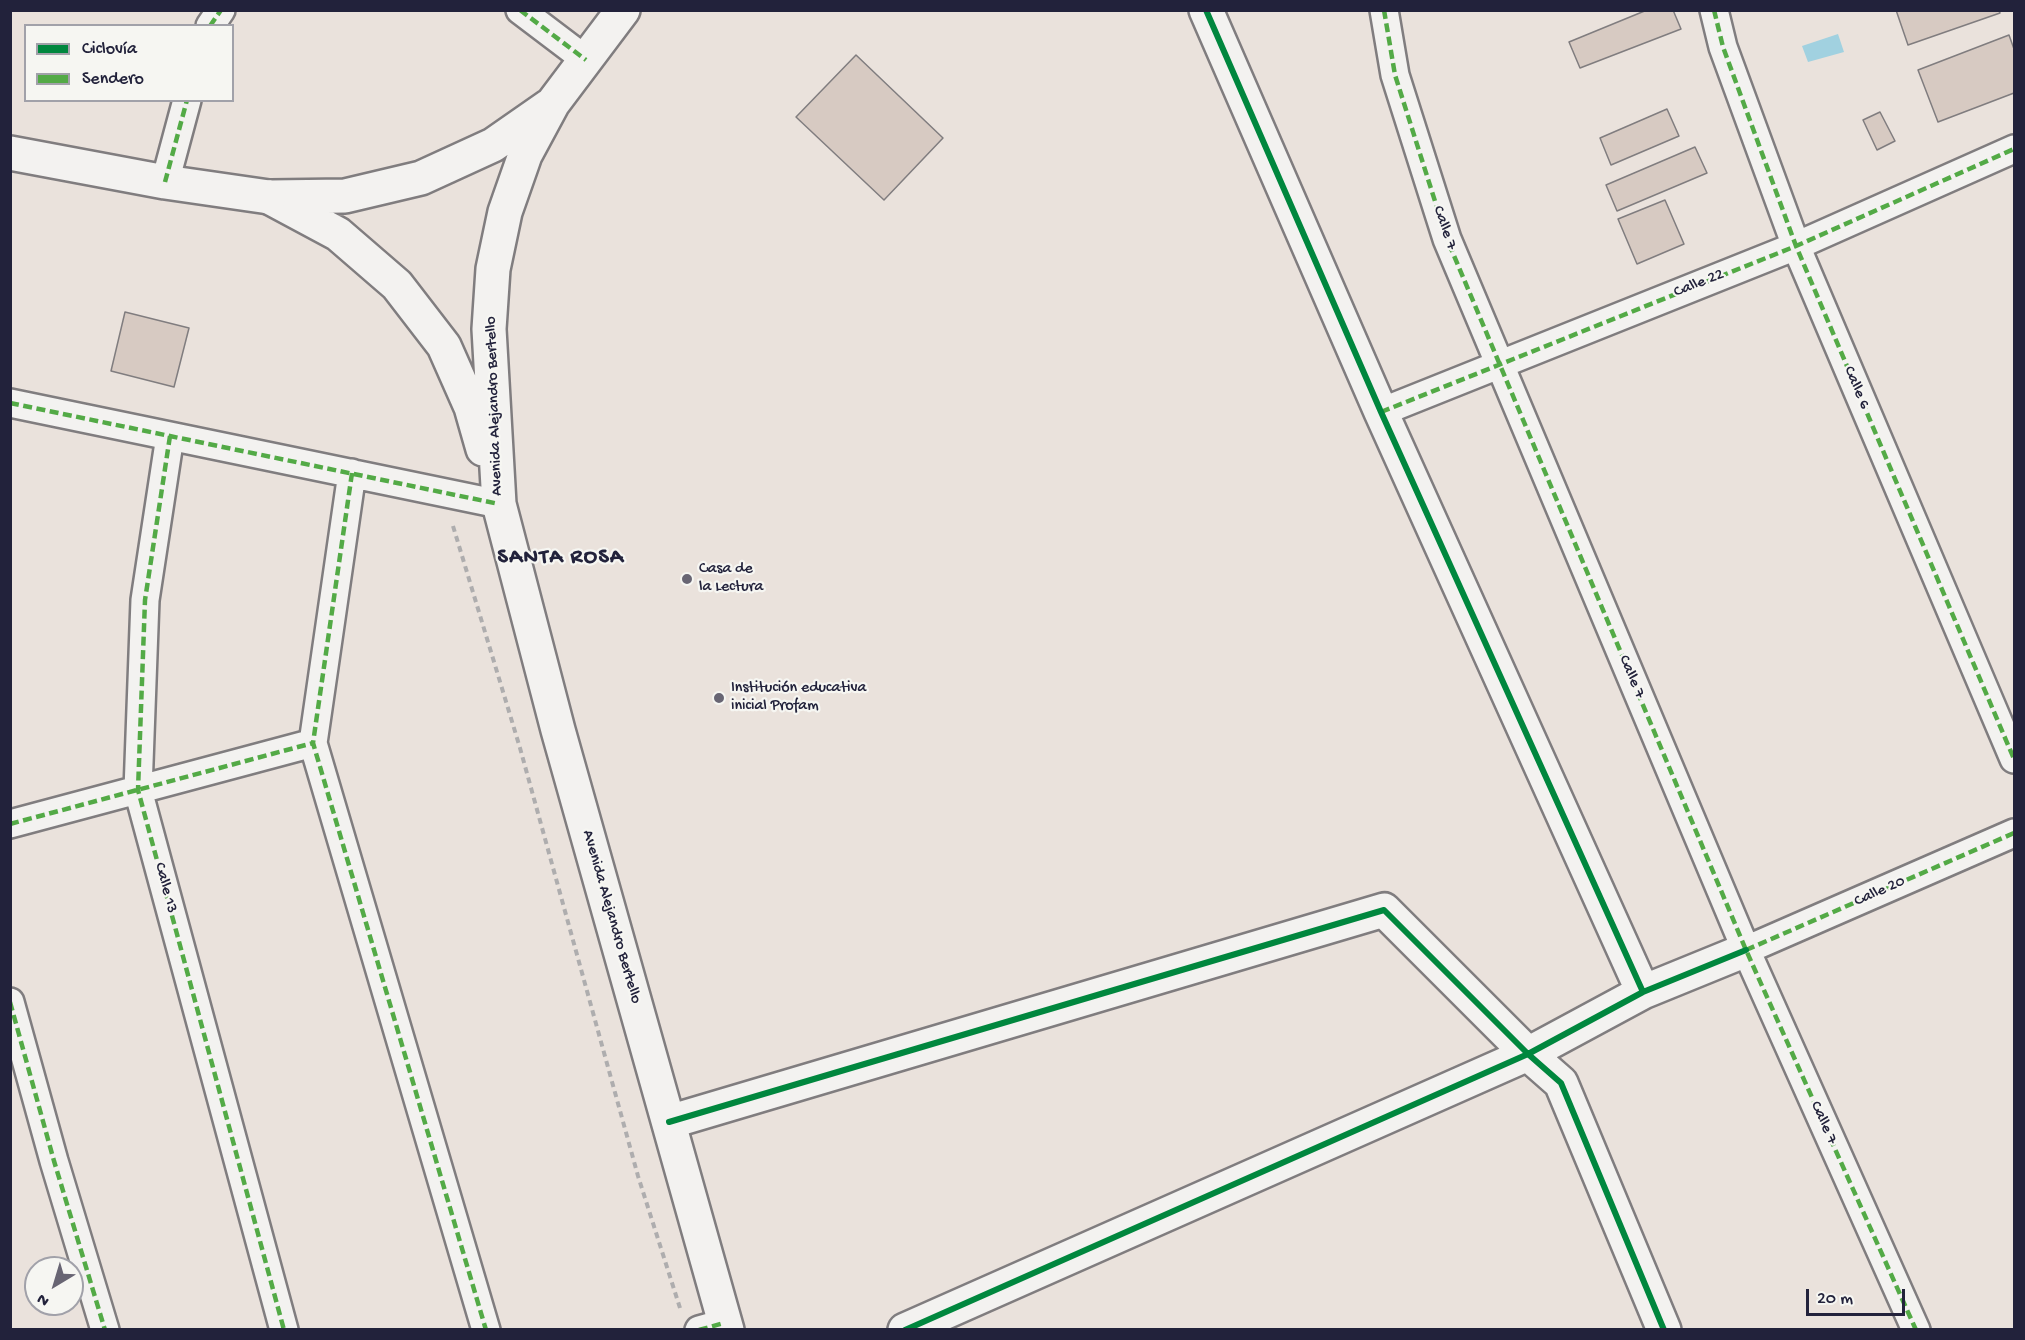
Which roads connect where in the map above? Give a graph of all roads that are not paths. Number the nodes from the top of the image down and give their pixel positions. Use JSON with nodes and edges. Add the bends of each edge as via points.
{"nodes":[{"id":1,"x":220,"y":10,"type":"edge"},
{"id":2,"x":520,"y":10,"type":"edge"},
{"id":3,"x":623,"y":10,"type":"edge"},
{"id":4,"x":1206,"y":10,"type":"edge"},
{"id":5,"x":1384,"y":10,"type":"edge"},
{"id":6,"x":1714,"y":10,"type":"edge"},
{"id":7,"x":211,"y":24,"type":"edge"},
{"id":8,"x":586,"y":60,"type":"junction"},
{"id":9,"x":186,"y":102,"type":"edge"},
{"id":10,"x":553,"y":103,"type":"junction"},
{"id":11,"x":2014,"y":149,"type":"edge"},
{"id":12,"x":10,"y":153,"type":"edge"},
{"id":13,"x":165,"y":182,"type":"junction"},
{"id":14,"x":269,"y":197,"type":"junction"},
{"id":15,"x":1796,"y":246,"type":"junction"},
{"id":16,"x":1500,"y":363,"type":"junction"},
{"id":17,"x":10,"y":403,"type":"edge"},
{"id":18,"x":1381,"y":412,"type":"junction"},
{"id":19,"x":170,"y":436,"type":"junction"},
{"id":20,"x":352,"y":473,"type":"junction"},
{"id":21,"x":499,"y":504,"type":"junction"},
{"id":22,"x":313,"y":743,"type":"junction"},
{"id":23,"x":2014,"y":759,"type":"edge"},
{"id":24,"x":138,"y":790,"type":"junction"},
{"id":25,"x":10,"y":824,"type":"edge"},
{"id":26,"x":2014,"y":833,"type":"edge"},
{"id":27,"x":1746,"y":950,"type":"junction"},
{"id":28,"x":1643,"y":992,"type":"junction"},
{"id":29,"x":10,"y":1002,"type":"edge"},
{"id":30,"x":1528,"y":1054,"type":"junction"},
{"id":31,"x":669,"y":1122,"type":"junction"},
{"id":32,"x":708,"y":1325,"type":"edge"},
{"id":33,"x":105,"y":1329,"type":"edge"},
{"id":34,"x":284,"y":1329,"type":"edge"},
{"id":35,"x":486,"y":1329,"type":"edge"},
{"id":36,"x":905,"y":1329,"type":"edge"},
{"id":37,"x":1664,"y":1329,"type":"edge"},
{"id":38,"x":1916,"y":1329,"type":"edge"}],
"edges":[{"from":1,"to":7,"type":"street"},
{"from":2,"to":8,"type":"street"},
{"from":3,"to":8,"type":"street","name":"Avenida Alejandro Bertello"},
{"from":4,"to":18,"type":"street"},
{"from":5,"to":16,"type":"street","name":"Calle 7","via":[[1395,75],[1447,239]]},
{"from":6,"to":15,"type":"street","name":"Calle 6","via":[[1723,47]]},
{"from":8,"to":10,"type":"street","name":"Avenida Alejandro Bertello"},
{"from":9,"to":13,"type":"street"},
{"from":10,"to":14,"type":"street","name":"Avenida Alejandro Bertello","via":[[493,145],[421,178],[345,196]]},
{"from":10,"to":21,"type":"street","name":"Avenida Alejandro Bertello","via":[[525,155],[493,269],[489,329]]},
{"from":11,"to":15,"type":"street","name":"Calle 22"},
{"from":12,"to":13,"type":"street","name":"Avenida Alejandro Bertello"},
{"from":13,"to":14,"type":"street","name":"Avenida Alejandro Bertello"},
{"from":14,"to":21,"type":"street","name":"Avenida Alejandro Bertello","via":[[338,234],[397,285],[444,346],[471,407]]},
{"from":15,"to":16,"type":"street","name":"Calle 22"},
{"from":15,"to":23,"type":"street","name":"Calle 6"},
{"from":16,"to":18,"type":"street","name":"Calle 22"},
{"from":16,"to":27,"type":"street","name":"Calle 7"},
{"from":17,"to":19,"type":"street"},
{"from":18,"to":28,"type":"street"},
{"from":19,"to":20,"type":"street"},
{"from":19,"to":24,"type":"street","name":"Calle 13","via":[[145,600]]},
{"from":20,"to":21,"type":"street"},
{"from":20,"to":22,"type":"street"},
{"from":21,"to":31,"type":"street","name":"Avenida Alejandro Bertello","via":[[558,730]]},
{"from":22,"to":24,"type":"street"},
{"from":22,"to":35,"type":"street"},
{"from":24,"to":25,"type":"street"},
{"from":24,"to":34,"type":"street","name":"Calle 13"},
{"from":26,"to":27,"type":"street","name":"Calle 20"},
{"from":27,"to":28,"type":"street"},
{"from":27,"to":38,"type":"street","name":"Calle 7"},
{"from":28,"to":30,"type":"street"},
{"from":29,"to":33,"type":"street"},
{"from":30,"to":31,"type":"street","via":[[1384,910]]},
{"from":30,"to":36,"type":"street"},
{"from":30,"to":37,"type":"street","via":[[1561,1083]]},
{"from":31,"to":32,"type":"street","name":"Avenida Alejandro Bertello"}]}
